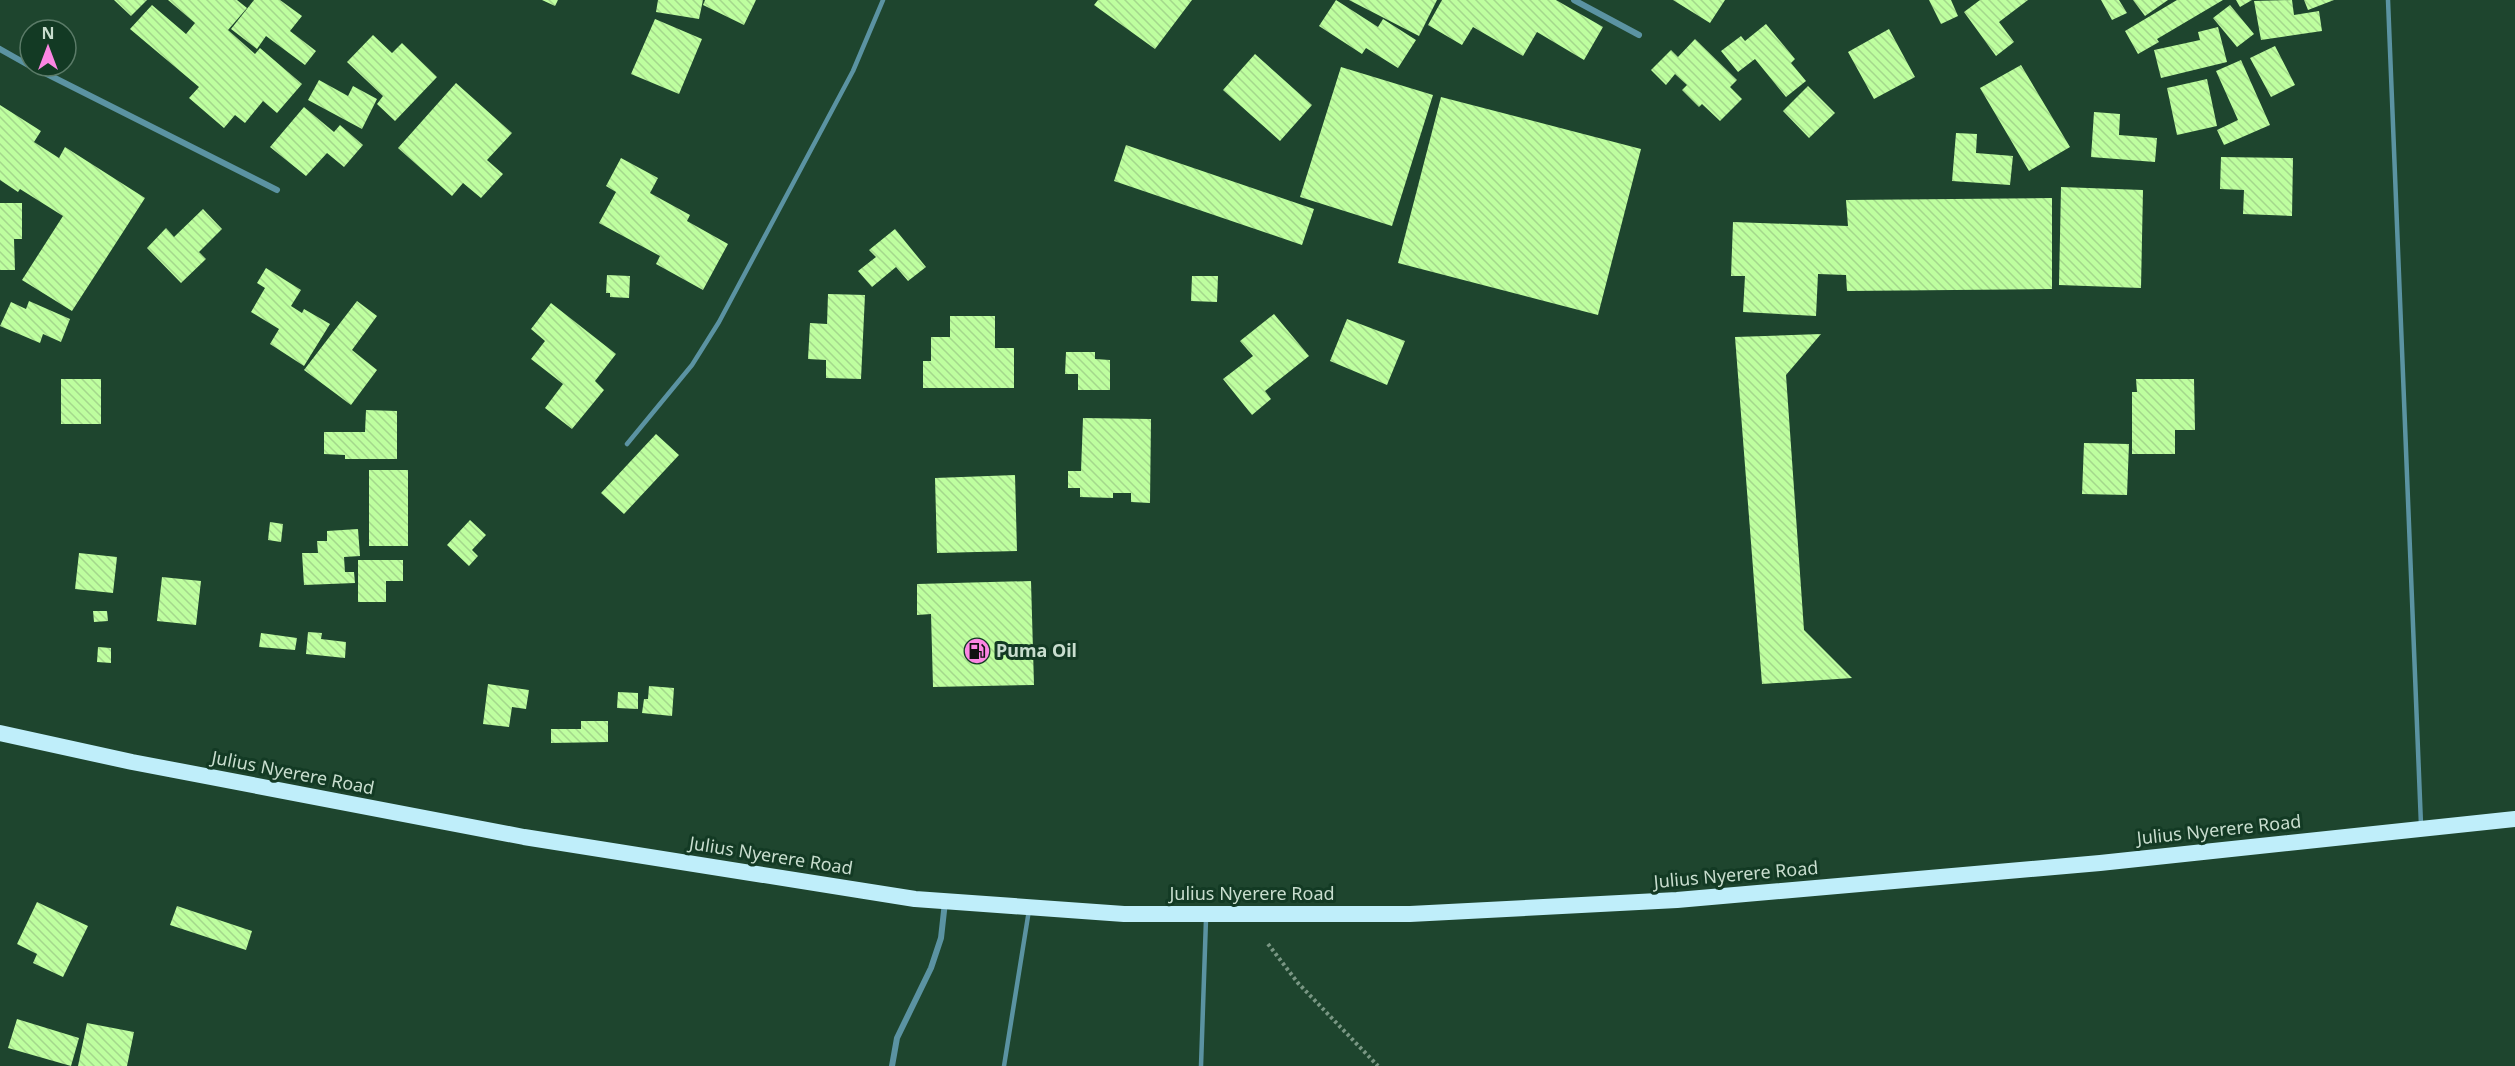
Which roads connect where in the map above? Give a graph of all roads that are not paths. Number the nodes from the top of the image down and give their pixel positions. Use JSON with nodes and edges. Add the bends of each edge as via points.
{"nodes":[{"id":1,"x":883,"y":0,"type":"edge"},
{"id":2,"x":1574,"y":0,"type":"edge"},
{"id":3,"x":2388,"y":0,"type":"edge"},
{"id":4,"x":1639,"y":35,"type":"dead end"},
{"id":5,"x":0,"y":50,"type":"edge"},
{"id":6,"x":18,"y":60,"type":"edge"},
{"id":7,"x":54,"y":78,"type":"edge"},
{"id":8,"x":277,"y":190,"type":"dead end"},
{"id":9,"x":627,"y":444,"type":"dead end"},
{"id":10,"x":0,"y":733,"type":"edge"},
{"id":11,"x":2515,"y":819,"type":"edge"},
{"id":12,"x":2421,"y":828,"type":"junction"},
{"id":13,"x":945,"y":901,"type":"junction"},
{"id":14,"x":1030,"y":907,"type":"junction"},
{"id":15,"x":1206,"y":914,"type":"junction"},
{"id":16,"x":892,"y":1066,"type":"edge"},
{"id":17,"x":1004,"y":1066,"type":"edge"},
{"id":18,"x":1201,"y":1066,"type":"edge"}],
"edges":[{"from":1,"to":9,"type":"lane","via":[[853,71],[719,322],[692,365]]},
{"from":2,"to":4,"type":"street"},
{"from":3,"to":12,"type":"lane"},
{"from":5,"to":6,"type":"street"},
{"from":7,"to":8,"type":"street"},
{"from":10,"to":13,"type":"highway","name":"Julius Nyerere Road","via":[[524,837]]},
{"from":11,"to":12,"type":"highway","name":"Julius Nyerere Road"},
{"from":12,"to":15,"type":"highway","name":"Julius Nyerere Road","via":[[1677,900],[1410,914]]},
{"from":13,"to":14,"type":"highway","name":"Julius Nyerere Road"},
{"from":13,"to":16,"type":"street","via":[[941,938],[897,1038]]},
{"from":14,"to":15,"type":"highway","name":"Julius Nyerere Road","via":[[1124,914]]},
{"from":14,"to":17,"type":"lane"},
{"from":15,"to":18,"type":"lane"}]}
